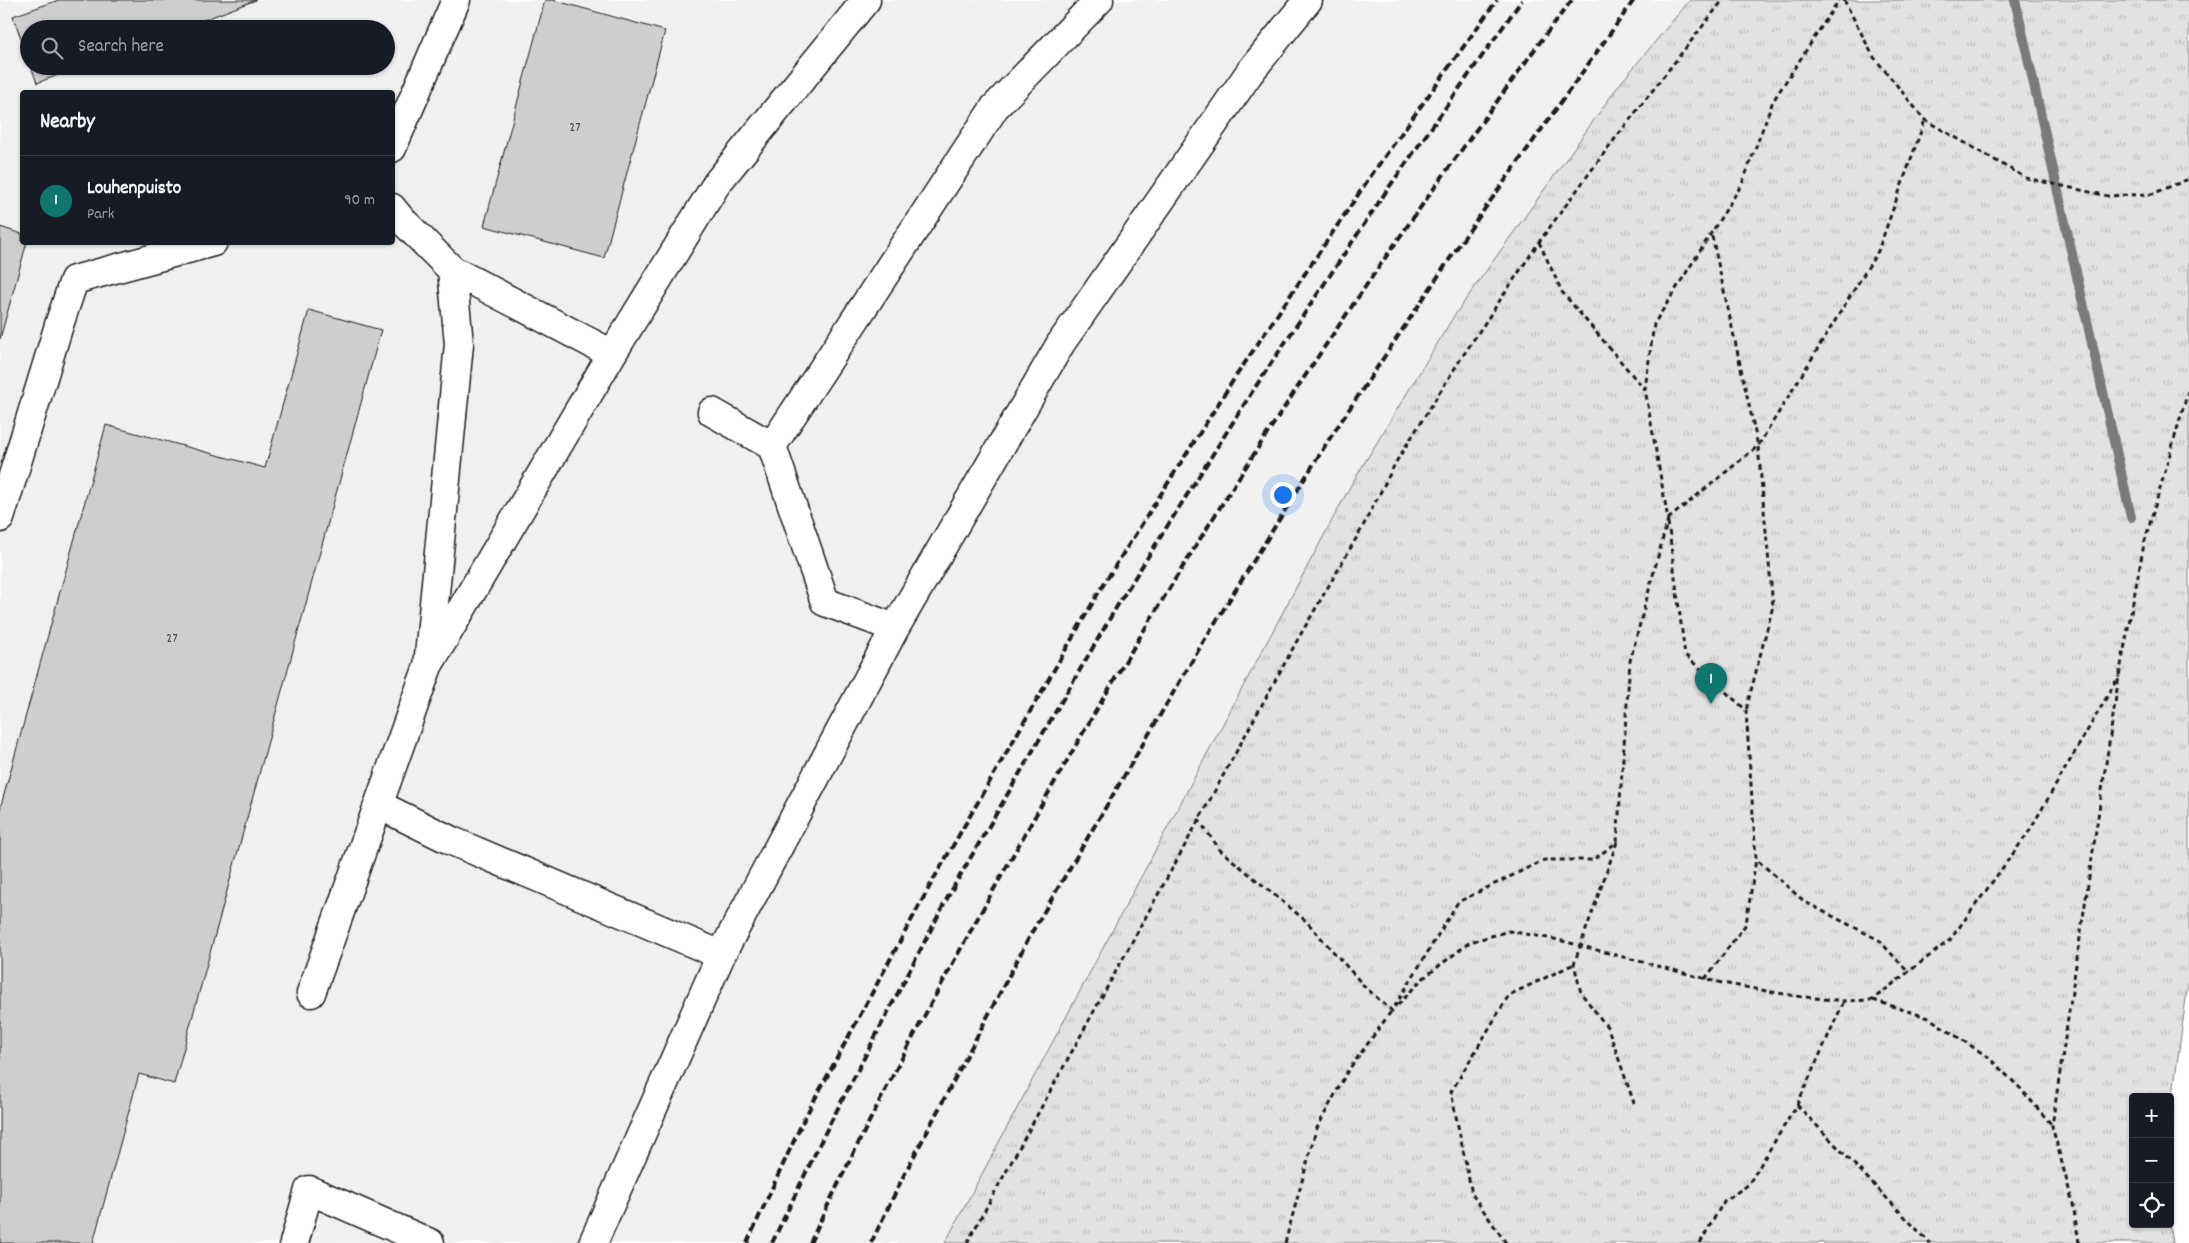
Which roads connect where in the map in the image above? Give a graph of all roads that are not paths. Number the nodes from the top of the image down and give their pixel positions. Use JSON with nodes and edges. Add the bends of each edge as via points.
{"nodes":[{"id":1,"x":456,"y":0,"type":"edge"},
{"id":2,"x":866,"y":0,"type":"edge"},
{"id":3,"x":1099,"y":0,"type":"edge"},
{"id":4,"x":1308,"y":0,"type":"edge"},
{"id":5,"x":395,"y":141,"type":"edge"},
{"id":6,"x":395,"y":212,"type":"edge"},
{"id":7,"x":202,"y":245,"type":"edge"},
{"id":8,"x":452,"y":270,"type":"junction"},
{"id":9,"x":612,"y":354,"type":"junction"},
{"id":10,"x":712,"y":412,"type":"dead end"},
{"id":11,"x":772,"y":446,"type":"junction"},
{"id":12,"x":0,"y":518,"type":"edge"},
{"id":13,"x":895,"y":628,"type":"junction"},
{"id":14,"x":428,"y":666,"type":"junction"},
{"id":15,"x":378,"y":805,"type":"junction"},
{"id":16,"x":721,"y":954,"type":"junction"},
{"id":17,"x":311,"y":993,"type":"dead end"},
{"id":18,"x":294,"y":1243,"type":"edge"},
{"id":19,"x":430,"y":1243,"type":"edge"},
{"id":20,"x":593,"y":1243,"type":"edge"}],
"edges":[{"from":1,"to":5,"type":"lane"},
{"from":2,"to":9,"type":"lane","via":[[717,183]]},
{"from":3,"to":11,"type":"lane","via":[[995,107]]},
{"from":4,"to":13,"type":"lane","via":[[1250,72],[1061,343]]},
{"from":6,"to":8,"type":"lane"},
{"from":7,"to":12,"type":"lane","via":[[74,280]]},
{"from":8,"to":9,"type":"lane"},
{"from":8,"to":14,"type":"lane","via":[[459,344]]},
{"from":9,"to":14,"type":"lane"},
{"from":10,"to":11,"type":"lane"},
{"from":11,"to":13,"type":"lane","via":[[824,602]]},
{"from":13,"to":16,"type":"lane"},
{"from":14,"to":15,"type":"lane"},
{"from":15,"to":16,"type":"lane","via":[[452,841]]},
{"from":15,"to":17,"type":"lane"},
{"from":16,"to":20,"type":"lane"},
{"from":18,"to":19,"type":"lane","via":[[309,1190]]}]}
